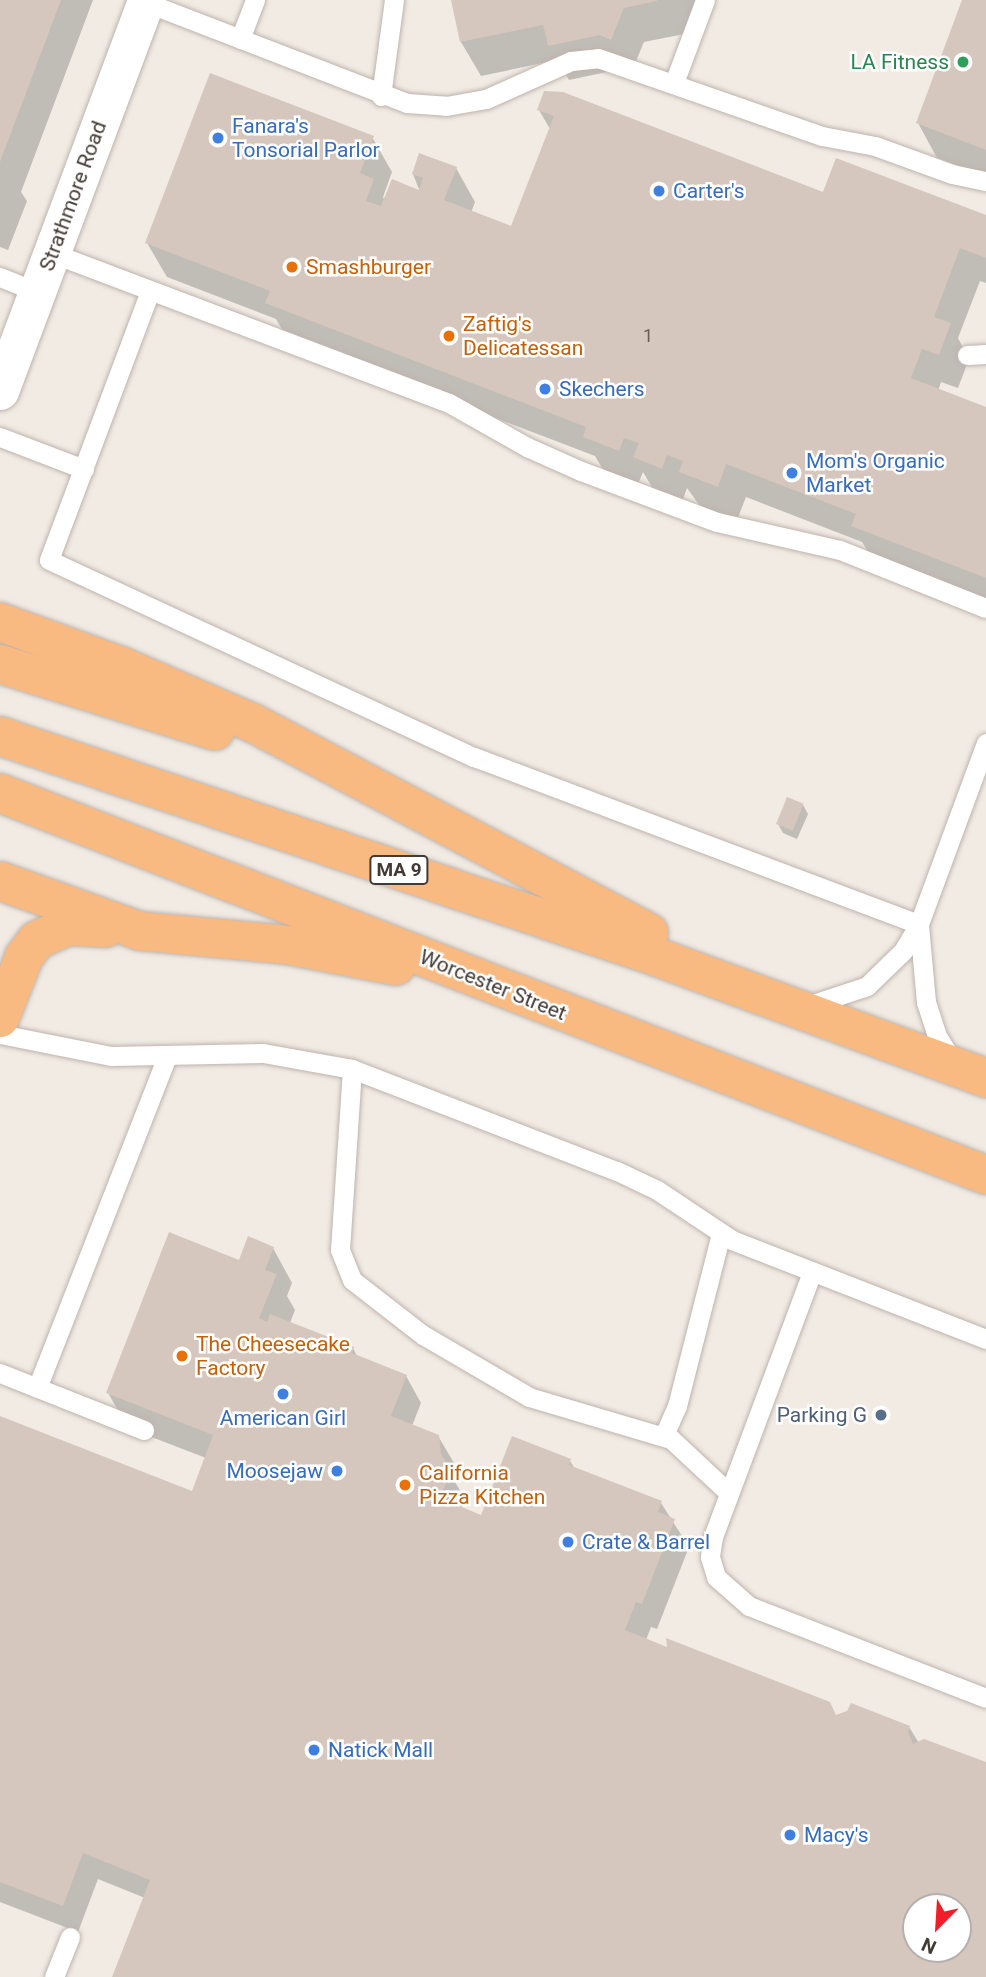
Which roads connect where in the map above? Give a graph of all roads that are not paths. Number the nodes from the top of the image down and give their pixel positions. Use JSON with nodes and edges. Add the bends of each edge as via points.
{"nodes":[{"id":1,"x":255,"y":0,"type":"edge"},
{"id":2,"x":394,"y":0,"type":"edge"},
{"id":3,"x":705,"y":0,"type":"edge"},
{"id":4,"x":145,"y":1,"type":"edge"},
{"id":5,"x":240,"y":39,"type":"junction"},
{"id":6,"x":674,"y":83,"type":"junction"},
{"id":7,"x":381,"y":96,"type":"junction"},
{"id":8,"x":986,"y":181,"type":"edge"},
{"id":9,"x":52,"y":253,"type":"junction"},
{"id":10,"x":0,"y":277,"type":"edge"},
{"id":11,"x":150,"y":291,"type":"junction"},
{"id":12,"x":37,"y":292,"type":"junction"},
{"id":13,"x":0,"y":391,"type":"edge"},
{"id":14,"x":0,"y":437,"type":"edge"},
{"id":15,"x":83,"y":470,"type":"junction"},
{"id":16,"x":986,"y":608,"type":"edge"},
{"id":17,"x":5,"y":623,"type":"edge"},
{"id":18,"x":0,"y":664,"type":"edge"},
{"id":19,"x":0,"y":736,"type":"edge"},
{"id":20,"x":986,"y":743,"type":"edge"},
{"id":21,"x":0,"y":793,"type":"edge"},
{"id":22,"x":447,"y":826,"type":"junction"},
{"id":23,"x":0,"y":881,"type":"edge"},
{"id":24,"x":919,"y":924,"type":"junction"},
{"id":25,"x":157,"y":933,"type":"junction"},
{"id":26,"x":798,"y":1008,"type":"junction"},
{"id":27,"x":0,"y":1018,"type":"edge"},
{"id":28,"x":603,"y":1028,"type":"junction"},
{"id":29,"x":0,"y":1034,"type":"edge"},
{"id":30,"x":167,"y":1056,"type":"junction"},
{"id":31,"x":352,"y":1069,"type":"junction"},
{"id":32,"x":972,"y":1073,"type":"edge"},
{"id":33,"x":986,"y":1175,"type":"edge"},
{"id":34,"x":721,"y":1234,"type":"junction"},
{"id":35,"x":812,"y":1272,"type":"junction"},
{"id":36,"x":986,"y":1339,"type":"edge"},
{"id":37,"x":0,"y":1373,"type":"edge"},
{"id":38,"x":37,"y":1388,"type":"junction"},
{"id":39,"x":144,"y":1430,"type":"dead end"},
{"id":40,"x":664,"y":1435,"type":"junction"},
{"id":41,"x":729,"y":1493,"type":"junction"},
{"id":42,"x":986,"y":1698,"type":"edge"},
{"id":43,"x":70,"y":1937,"type":"dead end"},
{"id":44,"x":54,"y":1977,"type":"edge"}],
"edges":[{"from":1,"to":5,"type":"lane"},
{"from":2,"to":7,"type":"lane"},
{"from":3,"to":6,"type":"lane"},
{"from":4,"to":5,"type":"lane"},
{"from":4,"to":9,"type":"street","name":"Strathmore Road"},
{"from":5,"to":7,"type":"lane"},
{"from":6,"to":7,"type":"lane","via":[[589,58],[559,65],[508,92],[467,103],[420,106]]},
{"from":6,"to":8,"type":"lane"},
{"from":9,"to":11,"type":"lane"},
{"from":9,"to":12,"type":"street","name":"Strathmore Road"},
{"from":10,"to":12,"type":"lane"},
{"from":11,"to":15,"type":"lane"},
{"from":11,"to":16,"type":"lane","via":[[449,403],[581,471],[717,522],[840,550]]},
{"from":12,"to":13,"type":"street","name":"Strathmore Road"},
{"from":14,"to":15,"type":"lane"},
{"from":15,"to":24,"type":"lane","via":[[49,560],[474,757]]},
{"from":17,"to":22,"type":"highway","via":[[253,723]]},
{"from":18,"to":22,"type":"highway","via":[[233,738]]},
{"from":19,"to":26,"type":"highway","number":"MA 9"},
{"from":20,"to":24,"type":"lane"},
{"from":21,"to":28,"type":"highway","name":"Worcester Street"},
{"from":22,"to":26,"type":"highway","via":[[537,877]]},
{"from":23,"to":25,"type":"highway","via":[[97,918]]},
{"from":24,"to":26,"type":"lane","via":[[895,962],[877,980],[847,995]]},
{"from":24,"to":32,"type":"lane","via":[[930,1020]]},
{"from":25,"to":27,"type":"highway","via":[[81,925],[46,933],[24,957]]},
{"from":25,"to":28,"type":"highway","via":[[288,945],[403,968]]},
{"from":26,"to":32,"type":"highway","number":"MA 9"},
{"from":28,"to":33,"type":"highway","name":"Worcester Street"},
{"from":29,"to":30,"type":"lane","via":[[95,1054]]},
{"from":30,"to":31,"type":"lane","via":[[278,1054]]},
{"from":30,"to":38,"type":"lane"},
{"from":31,"to":34,"type":"lane","via":[[631,1177]]},
{"from":31,"to":40,"type":"lane","via":[[341,1250],[352,1280],[423,1335],[529,1398]]},
{"from":34,"to":35,"type":"lane"},
{"from":34,"to":40,"type":"lane","via":[[677,1406]]},
{"from":35,"to":36,"type":"lane"},
{"from":35,"to":41,"type":"lane"},
{"from":37,"to":38,"type":"lane"},
{"from":38,"to":39,"type":"lane"},
{"from":40,"to":41,"type":"lane"},
{"from":41,"to":42,"type":"lane","via":[[710,1557],[716,1577],[734,1597]]},
{"from":43,"to":44,"type":"lane"}]}
